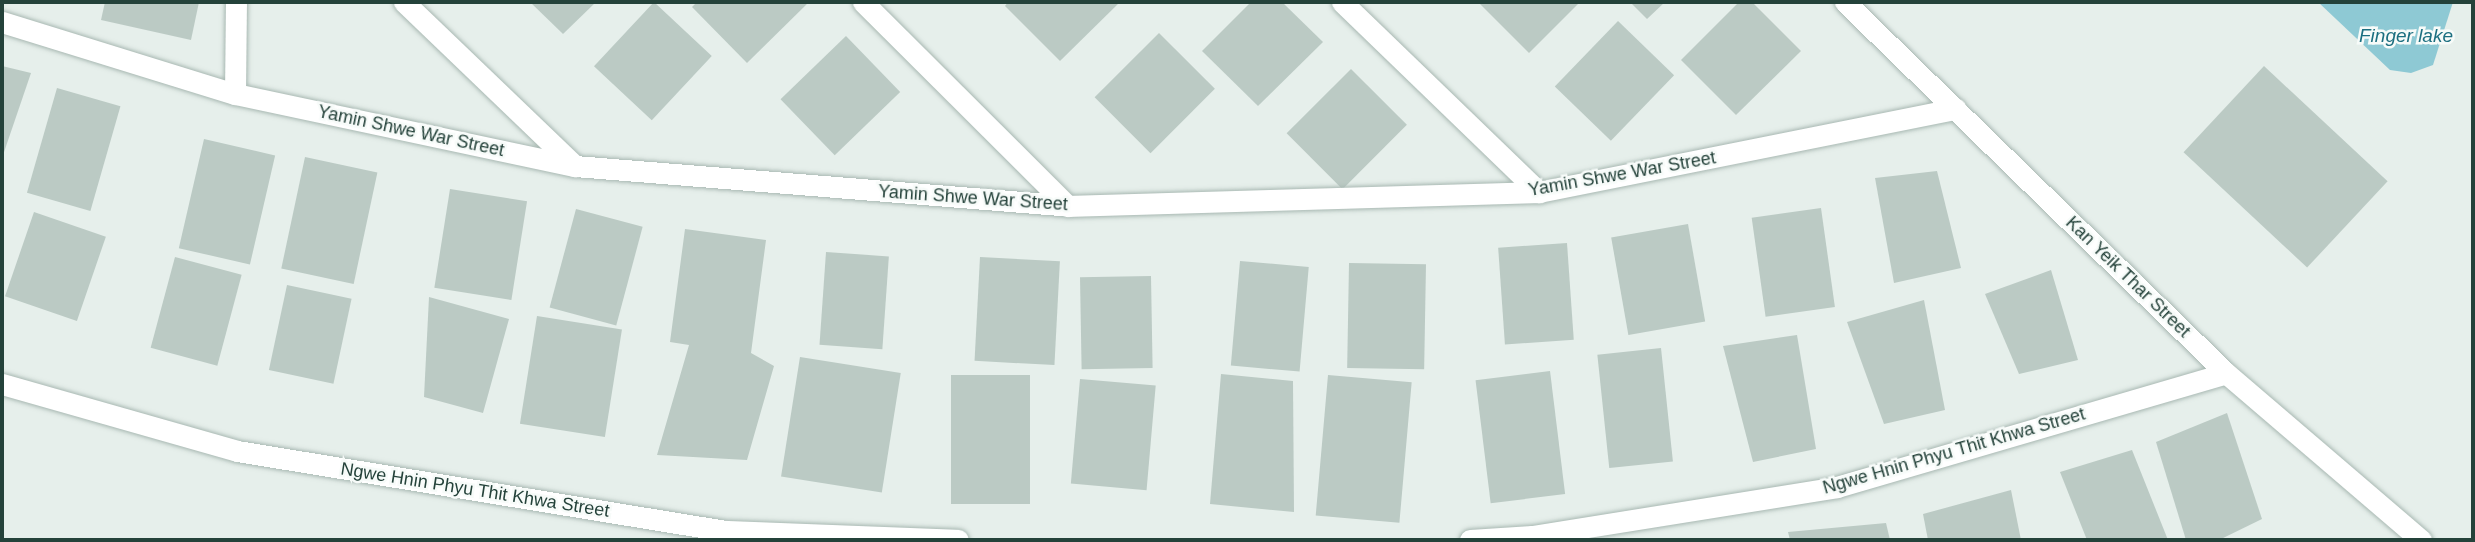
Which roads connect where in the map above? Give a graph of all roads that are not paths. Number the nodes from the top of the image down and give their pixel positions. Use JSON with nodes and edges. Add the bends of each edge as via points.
{"nodes":[{"id":1,"x":236,"y":2,"type":"edge"},
{"id":2,"x":404,"y":2,"type":"edge"},
{"id":3,"x":863,"y":2,"type":"edge"},
{"id":4,"x":1342,"y":2,"type":"edge"},
{"id":5,"x":1845,"y":2,"type":"edge"},
{"id":6,"x":2,"y":22,"type":"edge"},
{"id":7,"x":234,"y":94,"type":"junction"},
{"id":8,"x":1956,"y":109,"type":"junction"},
{"id":9,"x":575,"y":166,"type":"junction"},
{"id":10,"x":1539,"y":192,"type":"junction"},
{"id":11,"x":1068,"y":206,"type":"junction"},
{"id":12,"x":2226,"y":373,"type":"junction"},
{"id":13,"x":2,"y":384,"type":"edge"},
{"id":14,"x":958,"y":540,"type":"edge"},
{"id":15,"x":1470,"y":540,"type":"edge"},
{"id":16,"x":2421,"y":540,"type":"edge"}],
"edges":[{"from":1,"to":7,"type":"street"},
{"from":2,"to":9,"type":"street"},
{"from":3,"to":11,"type":"street"},
{"from":4,"to":10,"type":"street"},
{"from":5,"to":8,"type":"street","name":"Kan Yeik Thar Street"},
{"from":6,"to":7,"type":"street","name":"Yamin Shwe War Street"},
{"from":7,"to":9,"type":"street","name":"Yamin Shwe War Street"},
{"from":8,"to":10,"type":"street","name":"Yamin Shwe War Street"},
{"from":8,"to":12,"type":"street","name":"Kan Yeik Thar Street"},
{"from":9,"to":11,"type":"street","name":"Yamin Shwe War Street"},
{"from":10,"to":11,"type":"street","name":"Yamin Shwe War Street"},
{"from":12,"to":15,"type":"street","name":"Ngwe Hnin Phyu Thit Khwa Street","via":[[1836,486],[1532,536]]},
{"from":12,"to":16,"type":"street","name":"Kan Yeik Thar Street"},
{"from":13,"to":14,"type":"street","name":"Ngwe Hnin Phyu Thit Khwa Street","via":[[237,451],[725,531]]}]}
